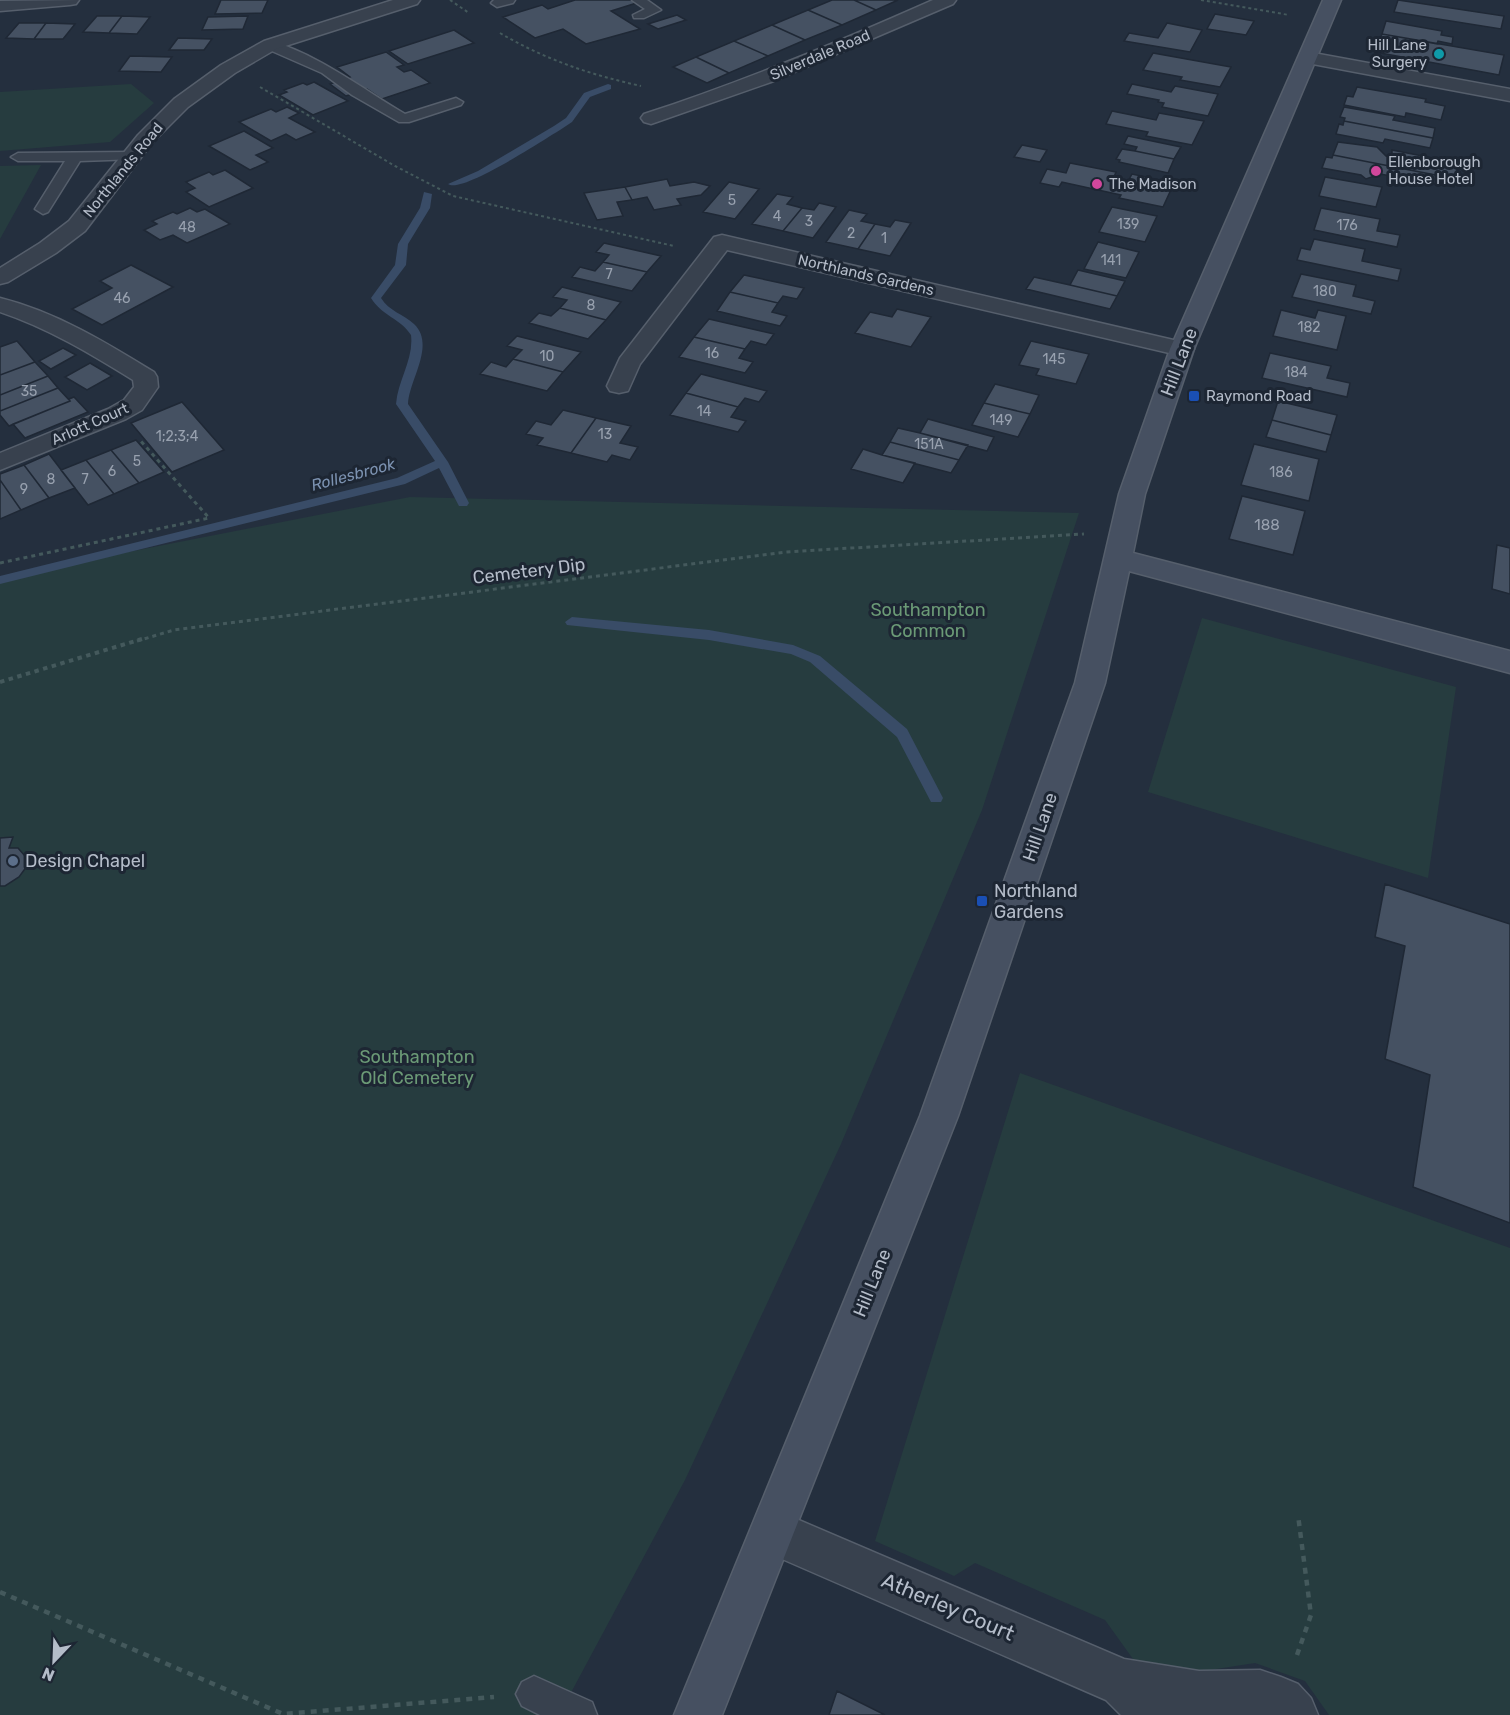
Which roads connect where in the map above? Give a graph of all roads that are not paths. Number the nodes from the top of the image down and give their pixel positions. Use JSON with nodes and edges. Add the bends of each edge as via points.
{"nodes":[{"id":1,"x":70,"y":0,"type":"edge"},
{"id":2,"x":411,"y":0,"type":"edge"},
{"id":3,"x":638,"y":0,"type":"edge"},
{"id":4,"x":947,"y":0,"type":"edge"},
{"id":5,"x":1332,"y":0,"type":"edge"},
{"id":6,"x":0,"y":6,"type":"edge"},
{"id":7,"x":639,"y":15,"type":"dead end"},
{"id":8,"x":270,"y":45,"type":"junction"},
{"id":9,"x":1308,"y":58,"type":"junction"},
{"id":10,"x":667,"y":92,"type":"road end"},
{"id":11,"x":1510,"y":95,"type":"edge"},
{"id":12,"x":456,"y":102,"type":"dead end"},
{"id":13,"x":691,"y":106,"type":"junction"},
{"id":14,"x":651,"y":118,"type":"dead end"},
{"id":15,"x":132,"y":156,"type":"junction"},
{"id":16,"x":18,"y":157,"type":"dead end"},
{"id":17,"x":75,"y":157,"type":"junction"},
{"id":18,"x":43,"y":209,"type":"dead end"},
{"id":19,"x":0,"y":277,"type":"edge"},
{"id":20,"x":0,"y":305,"type":"edge"},
{"id":21,"x":1182,"y":349,"type":"junction"},
{"id":22,"x":619,"y":386,"type":"dead end"},
{"id":23,"x":0,"y":462,"type":"edge"},
{"id":24,"x":1119,"y":559,"type":"junction"},
{"id":25,"x":1510,"y":662,"type":"edge"},
{"id":26,"x":773,"y":1532,"type":"junction"},
{"id":27,"x":1124,"y":1683,"type":"junction"},
{"id":28,"x":534,"y":1694,"type":"road end"},
{"id":29,"x":1287,"y":1708,"type":"edge"},
{"id":30,"x":579,"y":1715,"type":"edge"},
{"id":31,"x":698,"y":1715,"type":"edge"},
{"id":32,"x":1156,"y":1715,"type":"edge"}],
"edges":[{"from":1,"to":6,"type":"street"},
{"from":2,"to":8,"type":"street","name":"Northlands Road","via":[[328,16]]},
{"from":3,"to":7,"type":"lane","via":[[654,10]]},
{"from":4,"to":13,"type":"street","name":"Silverdale Road","via":[[783,72]]},
{"from":5,"to":9,"type":"street","name":"Hill Lane"},
{"from":8,"to":12,"type":"lane","via":[[327,70],[404,119]]},
{"from":8,"to":15,"type":"street","name":"Northlands Road","via":[[181,103]]},
{"from":9,"to":11,"type":"street"},
{"from":9,"to":21,"type":"street","name":"Hill Lane"},
{"from":10,"to":13,"type":"street"},
{"from":13,"to":14,"type":"street","name":"Silverdale Road"},
{"from":15,"to":17,"type":"lane"},
{"from":15,"to":19,"type":"street","name":"Northlands Road","via":[[77,226]]},
{"from":16,"to":17,"type":"lane"},
{"from":17,"to":18,"type":"lane"},
{"from":20,"to":23,"type":"street","name":"Arlott Court","via":[[104,351],[145,377],[146,387],[133,405],[117,414]]},
{"from":21,"to":22,"type":"street","name":"Northlands Gardens","via":[[722,242],[627,363]]},
{"from":21,"to":24,"type":"street","name":"Hill Lane","via":[[1132,494]]},
{"from":24,"to":25,"type":"street"},
{"from":24,"to":26,"type":"street","name":"Hill Lane","via":[[1090,683],[943,1104]]},
{"from":26,"to":27,"type":"street","name":"Atherley Court"},
{"from":26,"to":31,"type":"street","name":"Hill Lane"},
{"from":27,"to":29,"type":"street","name":"Atherley Court","via":[[1199,1695],[1260,1694]]},
{"from":27,"to":32,"type":"street","name":"Atherley Court"},
{"from":28,"to":30,"type":"lane"}]}
